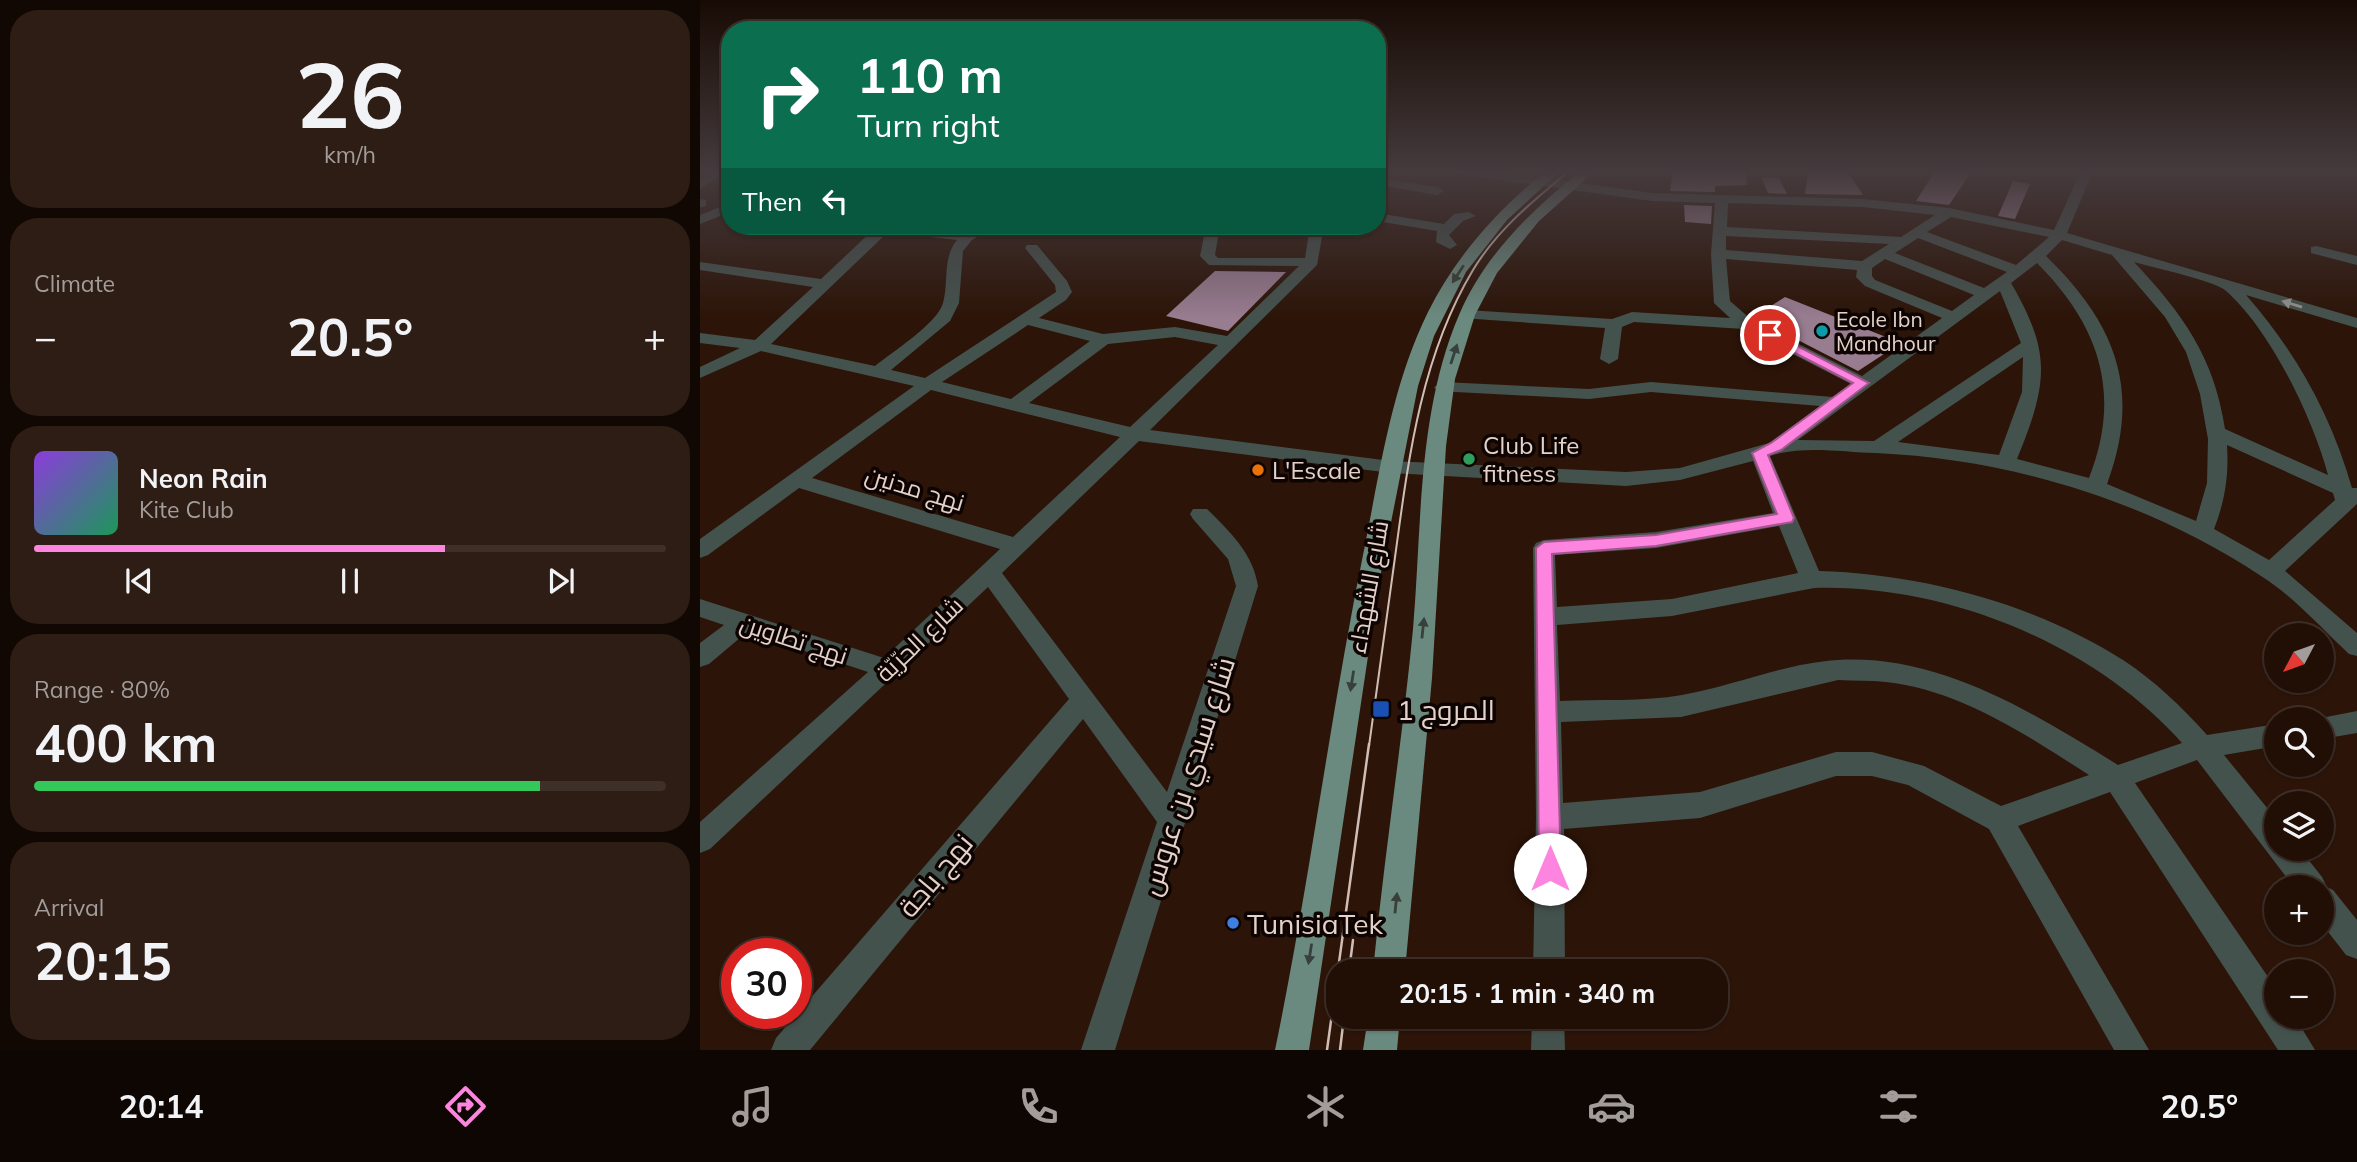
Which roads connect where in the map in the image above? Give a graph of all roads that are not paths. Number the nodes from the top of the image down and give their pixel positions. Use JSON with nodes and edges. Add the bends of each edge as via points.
{"nodes":[{"id":1,"x":1394,"y":220,"type":"edge"},
{"id":2,"x":1456,"y":220,"type":"edge"},
{"id":3,"x":1503,"y":220,"type":"edge"},
{"id":4,"x":1528,"y":220,"type":"edge"},
{"id":5,"x":1720,"y":220,"type":"edge"},
{"id":6,"x":1758,"y":220,"type":"edge"},
{"id":7,"x":1825,"y":220,"type":"edge"},
{"id":8,"x":1937,"y":220,"type":"edge"},
{"id":9,"x":1987,"y":220,"type":"edge"},
{"id":10,"x":2066,"y":220,"type":"edge"},
{"id":11,"x":1447,"y":229,"type":"junction"},
{"id":12,"x":1719,"y":231,"type":"junction"},
{"id":13,"x":873,"y":235,"type":"edge"},
{"id":14,"x":952,"y":235,"type":"edge"},
{"id":15,"x":971,"y":235,"type":"edge"},
{"id":16,"x":1211,"y":235,"type":"edge"},
{"id":17,"x":1316,"y":235,"type":"edge"},
{"id":18,"x":2059,"y":235,"type":"junction"},
{"id":19,"x":967,"y":237,"type":"junction"},
{"id":20,"x":1910,"y":237,"type":"junction"},
{"id":21,"x":1450,"y":245,"type":"dead end"},
{"id":22,"x":1032,"y":248,"type":"dead end"},
{"id":23,"x":2316,"y":250,"type":"dead end"},
{"id":24,"x":2115,"y":251,"type":"junction"},
{"id":25,"x":1718,"y":254,"type":"junction"},
{"id":26,"x":1885,"y":254,"type":"junction"},
{"id":27,"x":2038,"y":256,"type":"junction"},
{"id":28,"x":2357,"y":261,"type":"edge"},
{"id":29,"x":1312,"y":262,"type":"junction"},
{"id":30,"x":700,"y":266,"type":"edge"},
{"id":31,"x":1865,"y":266,"type":"junction"},
{"id":32,"x":2018,"y":271,"type":"junction"},
{"id":33,"x":2004,"y":282,"type":"junction"},
{"id":34,"x":825,"y":284,"type":"junction"},
{"id":35,"x":2228,"y":285,"type":"junction"},
{"id":36,"x":1988,"y":295,"type":"junction"},
{"id":37,"x":1467,"y":315,"type":"junction"},
{"id":38,"x":1956,"y":318,"type":"junction"},
{"id":39,"x":1027,"y":320,"type":"junction"},
{"id":40,"x":2357,"y":323,"type":"edge"},
{"id":41,"x":1614,"y":324,"type":"junction"},
{"id":42,"x":1747,"y":324,"type":"junction"},
{"id":43,"x":700,"y":338,"type":"edge"},
{"id":44,"x":1103,"y":339,"type":"junction"},
{"id":45,"x":1230,"y":342,"type":"junction"},
{"id":46,"x":2033,"y":343,"type":"junction"},
{"id":47,"x":759,"y":346,"type":"junction"},
{"id":48,"x":1609,"y":359,"type":"dead end"},
{"id":49,"x":878,"y":372,"type":"junction"},
{"id":50,"x":700,"y":373,"type":"edge"},
{"id":51,"x":1862,"y":383,"type":"junction"},
{"id":52,"x":928,"y":384,"type":"junction"},
{"id":53,"x":1443,"y":387,"type":"junction"},
{"id":54,"x":1834,"y":402,"type":"junction"},
{"id":55,"x":1016,"y":404,"type":"junction"},
{"id":56,"x":2217,"y":433,"type":"junction"},
{"id":57,"x":1133,"y":434,"type":"junction"},
{"id":58,"x":1879,"y":446,"type":"junction"},
{"id":59,"x":1768,"y":450,"type":"junction"},
{"id":60,"x":2007,"y":462,"type":"junction"},
{"id":61,"x":1391,"y":467,"type":"junction"},
{"id":62,"x":1434,"y":470,"type":"junction"},
{"id":63,"x":799,"y":481,"type":"junction"},
{"id":64,"x":2096,"y":487,"type":"junction"},
{"id":65,"x":2348,"y":494,"type":"edge"},
{"id":66,"x":1200,"y":514,"type":"dead end"},
{"id":67,"x":1786,"y":518,"type":"junction"},
{"id":68,"x":2202,"y":532,"type":"junction"},
{"id":69,"x":1017,"y":546,"type":"junction"},
{"id":70,"x":700,"y":550,"type":"edge"},
{"id":71,"x":2271,"y":571,"type":"junction"},
{"id":72,"x":989,"y":572,"type":"junction"},
{"id":73,"x":1811,"y":579,"type":"junction"},
{"id":74,"x":700,"y":608,"type":"edge"},
{"id":75,"x":1547,"y":616,"type":"junction"},
{"id":76,"x":743,"y":622,"type":"junction"},
{"id":77,"x":2357,"y":647,"type":"edge"},
{"id":78,"x":700,"y":657,"type":"edge"},
{"id":79,"x":888,"y":669,"type":"junction"},
{"id":80,"x":1083,"y":700,"type":"junction"},
{"id":81,"x":1547,"y":712,"type":"junction"},
{"id":82,"x":2357,"y":722,"type":"edge"},
{"id":83,"x":2334,"y":726,"type":"edge"},
{"id":84,"x":2264,"y":737,"type":"edge"},
{"id":85,"x":2202,"y":747,"type":"junction"},
{"id":86,"x":2116,"y":778,"type":"junction"},
{"id":87,"x":1550,"y":817,"type":"junction"},
{"id":88,"x":1172,"y":820,"type":"junction"},
{"id":89,"x":1999,"y":820,"type":"junction"},
{"id":90,"x":2264,"y":826,"type":"edge"},
{"id":91,"x":700,"y":840,"type":"edge"},
{"id":92,"x":2291,"y":861,"type":"edge"},
{"id":93,"x":2303,"y":875,"type":"edge"},
{"id":94,"x":2334,"y":915,"type":"edge"},
{"id":95,"x":2357,"y":944,"type":"edge"},
{"id":96,"x":1390,"y":959,"type":"edge"},
{"id":97,"x":1549,"y":959,"type":"edge"},
{"id":98,"x":1383,"y":1029,"type":"edge"},
{"id":99,"x":1548,"y":1029,"type":"edge"},
{"id":100,"x":788,"y":1050,"type":"edge"},
{"id":101,"x":1097,"y":1050,"type":"edge"},
{"id":102,"x":1292,"y":1050,"type":"edge"},
{"id":103,"x":1380,"y":1050,"type":"edge"},
{"id":104,"x":1548,"y":1050,"type":"edge"},
{"id":105,"x":2132,"y":1050,"type":"edge"},
{"id":106,"x":2298,"y":1050,"type":"edge"}],
"edges":[{"from":1,"to":11,"type":"street"},
{"from":2,"to":11,"type":"street"},
{"from":3,"to":61,"type":"main road","name":"شارع الشهداء","one_way":true,"via":[[1460,270],[1436,310],[1409,382]]},
{"from":4,"to":37,"type":"main road","name":"شارع الشهداء"},
{"from":5,"to":12,"type":"street"},
{"from":6,"to":12,"type":"street"},
{"from":7,"to":20,"type":"street"},
{"from":8,"to":20,"type":"street"},
{"from":9,"to":18,"type":"street"},
{"from":10,"to":18,"type":"street"},
{"from":11,"to":21,"type":"street","via":[[1440,237]]},
{"from":12,"to":25,"type":"street"},
{"from":13,"to":34,"type":"street"},
{"from":14,"to":19,"type":"street"},
{"from":15,"to":19,"type":"street"},
{"from":16,"to":29,"type":"street","via":[[1207,256],[1214,262]]},
{"from":17,"to":29,"type":"street"},
{"from":18,"to":24,"type":"street"},
{"from":18,"to":27,"type":"street"},
{"from":19,"to":49,"type":"street","via":[[956,250],[949,311]]},
{"from":20,"to":26,"type":"street"},
{"from":20,"to":32,"type":"street"},
{"from":22,"to":39,"type":"street","via":[[1064,292]]},
{"from":23,"to":28,"type":"street"},
{"from":24,"to":35,"type":"street"},
{"from":24,"to":56,"type":"street","via":[[2157,296],[2186,337],[2209,388]]},
{"from":25,"to":31,"type":"street"},
{"from":25,"to":42,"type":"street","via":[[1719,297]]},
{"from":26,"to":31,"type":"street"},
{"from":26,"to":36,"type":"street"},
{"from":27,"to":32,"type":"street"},
{"from":27,"to":64,"type":"street","via":[[2078,297],[2095,325],[2105,356],[2115,420]]},
{"from":29,"to":45,"type":"street","name":"شارع الحرّيّة"},
{"from":30,"to":34,"type":"street"},
{"from":31,"to":38,"type":"street","via":[[1864,277],[1870,283]]},
{"from":32,"to":33,"type":"street"},
{"from":33,"to":36,"type":"street"},
{"from":33,"to":46,"type":"street"},
{"from":34,"to":47,"type":"street"},
{"from":40,"to":35,"type":"street","one_way":true},
{"from":35,"to":65,"type":"street","via":[[2261,321],[2300,377]]},
{"from":36,"to":38,"type":"street"},
{"from":37,"to":41,"type":"street"},
{"from":53,"to":37,"type":"main road","name":"شارع الشهداء","one_way":true},
{"from":38,"to":51,"type":"street"},
{"from":39,"to":44,"type":"street"},
{"from":39,"to":52,"type":"street"},
{"from":41,"to":42,"type":"street","via":[[1632,317]]},
{"from":41,"to":48,"type":"street"},
{"from":42,"to":51,"type":"street"},
{"from":43,"to":47,"type":"street"},
{"from":44,"to":45,"type":"street","via":[[1175,332]]},
{"from":44,"to":55,"type":"street"},
{"from":45,"to":57,"type":"street","name":"شارع الحرّيّة"},
{"from":46,"to":58,"type":"street"},
{"from":46,"to":60,"type":"street","via":[[2030,400]]},
{"from":47,"to":49,"type":"street"},
{"from":47,"to":50,"type":"street"},
{"from":49,"to":52,"type":"street"},
{"from":51,"to":54,"type":"street"},
{"from":52,"to":55,"type":"street"},
{"from":52,"to":63,"type":"street"},
{"from":53,"to":54,"type":"street","via":[[1588,394],[1651,387]]},
{"from":53,"to":62,"type":"main road","name":"شارع الشهداء"},
{"from":54,"to":59,"type":"street"},
{"from":55,"to":57,"type":"street"},
{"from":56,"to":65,"type":"street"},
{"from":56,"to":68,"type":"street","via":[[2214,500]]},
{"from":57,"to":61,"type":"street"},
{"from":57,"to":69,"type":"street","name":"شارع الحرّيّة"},
{"from":58,"to":59,"type":"street"},
{"from":58,"to":60,"type":"street"},
{"from":59,"to":62,"type":"street","via":[[1680,474],[1626,479]]},
{"from":59,"to":67,"type":"street"},
{"from":60,"to":64,"type":"street"},
{"from":61,"to":62,"type":"street"},
{"from":61,"to":102,"type":"main road","name":"شارع الشهداء","one_way":true,"via":[[1364,598]]},
{"from":96,"to":62,"type":"main road","name":"شارع الشهداء","one_way":true,"via":[[1428,582]]},
{"from":63,"to":69,"type":"street","name":"نهج مدنين"},
{"from":63,"to":70,"type":"street"},
{"from":64,"to":68,"type":"street"},
{"from":65,"to":71,"type":"street"},
{"from":66,"to":88,"type":"street","name":"شارع سيدي بن عروس","via":[[1239,558],[1247,586]]},
{"from":67,"to":73,"type":"street"},
{"from":67,"to":75,"type":"street","via":[[1656,541],[1544,548]]},
{"from":68,"to":71,"type":"street"},
{"from":69,"to":72,"type":"street","name":"شارع الحرّيّة"},
{"from":71,"to":77,"type":"street"},
{"from":72,"to":79,"type":"street","name":"شارع الحرّيّة"},
{"from":72,"to":80,"type":"street"},
{"from":73,"to":75,"type":"street","via":[[1655,610]]},
{"from":73,"to":85,"type":"street","via":[[1881,583],[1932,592],[2043,630],[2145,689]]},
{"from":74,"to":76,"type":"street","name":"نهج تطاوين"},
{"from":75,"to":81,"type":"street"},
{"from":76,"to":78,"type":"street"},
{"from":76,"to":79,"type":"street","name":"نهج تطاوين"},
{"from":79,"to":91,"type":"street","name":"شارع الحرّيّة"},
{"from":80,"to":88,"type":"street"},
{"from":80,"to":100,"type":"street","name":"نهج باجة"},
{"from":81,"to":86,"type":"street","via":[[1681,706],[1839,670],[1888,673],[1941,684],[1991,705]]},
{"from":81,"to":87,"type":"street"},
{"from":82,"to":83,"type":"street"},
{"from":84,"to":85,"type":"street"},
{"from":85,"to":86,"type":"street"},
{"from":85,"to":90,"type":"street"},
{"from":86,"to":89,"type":"street"},
{"from":86,"to":106,"type":"street"},
{"from":87,"to":89,"type":"street","via":[[1700,805],[1836,764],[1872,764],[1914,774]]},
{"from":87,"to":97,"type":"street"},
{"from":88,"to":101,"type":"street","name":"شارع سيدي بن عروس"},
{"from":89,"to":105,"type":"street"},
{"from":92,"to":93,"type":"street"},
{"from":94,"to":95,"type":"street"},
{"from":98,"to":103,"type":"main road"},
{"from":99,"to":104,"type":"street"}]}
